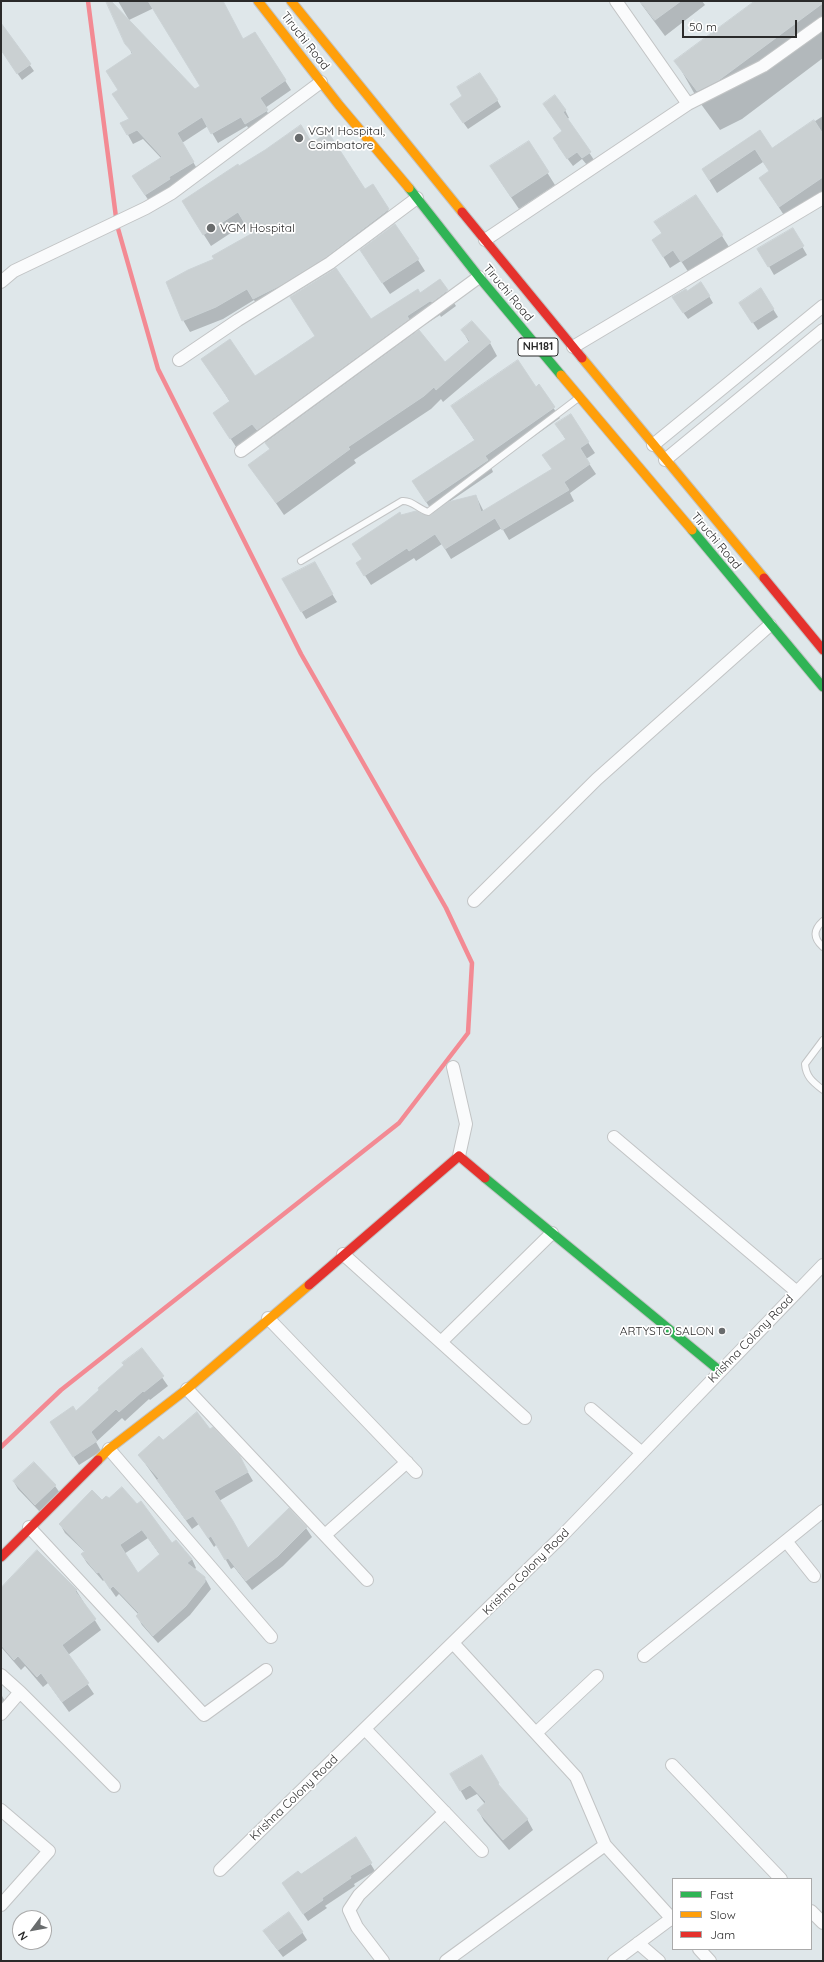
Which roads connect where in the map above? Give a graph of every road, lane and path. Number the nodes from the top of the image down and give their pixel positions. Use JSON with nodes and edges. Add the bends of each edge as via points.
{"nodes":[{"id":1,"x":258,"y":1,"type":"edge"},
{"id":2,"x":291,"y":1,"type":"edge"},
{"id":3,"x":616,"y":1,"type":"edge"},
{"id":4,"x":823,"y":23,"type":"edge"},
{"id":5,"x":321,"y":82,"type":"junction"},
{"id":6,"x":688,"y":104,"type":"junction"},
{"id":7,"x":417,"y":198,"type":"junction"},
{"id":8,"x":823,"y":198,"type":"edge"},
{"id":9,"x":485,"y":240,"type":"junction"},
{"id":10,"x":479,"y":277,"type":"junction"},
{"id":11,"x":1,"y":282,"type":"edge"},
{"id":12,"x":823,"y":306,"type":"edge"},
{"id":13,"x":823,"y":330,"type":"edge"},
{"id":14,"x":573,"y":346,"type":"junction"},
{"id":15,"x":179,"y":360,"type":"dead end"},
{"id":16,"x":579,"y":396,"type":"junction"},
{"id":17,"x":653,"y":445,"type":"junction"},
{"id":18,"x":241,"y":451,"type":"dead end"},
{"id":19,"x":665,"y":460,"type":"junction"},
{"id":20,"x":301,"y":561,"type":"dead end"},
{"id":21,"x":770,"y":624,"type":"junction"},
{"id":22,"x":823,"y":650,"type":"edge"},
{"id":23,"x":823,"y":687,"type":"edge"},
{"id":24,"x":474,"y":901,"type":"dead end"},
{"id":25,"x":823,"y":921,"type":"edge"},
{"id":26,"x":823,"y":947,"type":"edge"},
{"id":27,"x":823,"y":1040,"type":"edge"},
{"id":28,"x":454,"y":1067,"type":"dead end"},
{"id":29,"x":823,"y":1090,"type":"edge"},
{"id":30,"x":614,"y":1137,"type":"dead end"},
{"id":31,"x":459,"y":1156,"type":"junction"},
{"id":32,"x":552,"y":1233,"type":"junction"},
{"id":33,"x":343,"y":1254,"type":"junction"},
{"id":34,"x":823,"y":1265,"type":"edge"},
{"id":35,"x":797,"y":1292,"type":"junction"},
{"id":36,"x":268,"y":1318,"type":"junction"},
{"id":37,"x":441,"y":1342,"type":"junction"},
{"id":38,"x":720,"y":1371,"type":"junction"},
{"id":39,"x":187,"y":1389,"type":"junction"},
{"id":40,"x":591,"y":1409,"type":"dead end"},
{"id":41,"x":525,"y":1418,"type":"dead end"},
{"id":42,"x":109,"y":1449,"type":"junction"},
{"id":43,"x":642,"y":1453,"type":"junction"},
{"id":44,"x":407,"y":1462,"type":"junction"},
{"id":45,"x":416,"y":1472,"type":"dead end"},
{"id":46,"x":823,"y":1511,"type":"edge"},
{"id":47,"x":29,"y":1527,"type":"junction"},
{"id":48,"x":325,"y":1535,"type":"junction"},
{"id":49,"x":786,"y":1541,"type":"junction"},
{"id":50,"x":1,"y":1557,"type":"edge"},
{"id":51,"x":814,"y":1576,"type":"dead end"},
{"id":52,"x":367,"y":1580,"type":"dead end"},
{"id":53,"x":271,"y":1637,"type":"dead end"},
{"id":54,"x":453,"y":1643,"type":"junction"},
{"id":55,"x":644,"y":1656,"type":"dead end"},
{"id":56,"x":266,"y":1670,"type":"dead end"},
{"id":57,"x":1,"y":1675,"type":"edge"},
{"id":58,"x":597,"y":1676,"type":"dead end"},
{"id":59,"x":20,"y":1692,"type":"junction"},
{"id":60,"x":1,"y":1714,"type":"edge"},
{"id":61,"x":365,"y":1729,"type":"junction"},
{"id":62,"x":536,"y":1733,"type":"junction"},
{"id":63,"x":672,"y":1765,"type":"dead end"},
{"id":64,"x":114,"y":1786,"type":"dead end"},
{"id":65,"x":1,"y":1810,"type":"edge"},
{"id":66,"x":445,"y":1812,"type":"junction"},
{"id":67,"x":605,"y":1845,"type":"junction"},
{"id":68,"x":482,"y":1851,"type":"dead end"},
{"id":69,"x":220,"y":1870,"type":"dead end"},
{"id":70,"x":780,"y":1878,"type":"edge"},
{"id":71,"x":1,"y":1905,"type":"edge"},
{"id":72,"x":812,"y":1912,"type":"edge"},
{"id":73,"x":672,"y":1919,"type":"edge"},
{"id":74,"x":823,"y":1924,"type":"edge"},
{"id":75,"x":638,"y":1943,"type":"junction"},
{"id":76,"x":701,"y":1950,"type":"edge"},
{"id":77,"x":383,"y":1961,"type":"edge"},
{"id":78,"x":446,"y":1961,"type":"edge"},
{"id":79,"x":614,"y":1961,"type":"edge"},
{"id":80,"x":659,"y":1961,"type":"edge"},
{"id":81,"x":710,"y":1961,"type":"edge"}],
"edges":[{"from":1,"to":5,"type":"main road","name":"Tiruchi Road","number":"NH181"},
{"from":2,"to":9,"type":"main road","number":"NH181"},
{"from":3,"to":6,"type":"street"},
{"from":4,"to":6,"type":"street","via":[[763,66]]},
{"from":5,"to":7,"type":"main road","name":"Tiruchi Road","number":"NH181"},
{"from":5,"to":11,"type":"street","via":[[172,193],[126,218],[14,271]]},
{"from":6,"to":9,"type":"street"},
{"from":7,"to":10,"type":"main road","name":"Tiruchi Road","number":"NH181"},
{"from":7,"to":15,"type":"street","via":[[330,263]]},
{"from":8,"to":14,"type":"street"},
{"from":9,"to":14,"type":"main road","number":"NH181"},
{"from":10,"to":16,"type":"main road","name":"Tiruchi Road","number":"NH181"},
{"from":10,"to":18,"type":"street"},
{"from":12,"to":17,"type":"street"},
{"from":13,"to":19,"type":"street"},
{"from":14,"to":17,"type":"main road","number":"NH181"},
{"from":16,"to":20,"type":"lane","via":[[428,512],[421,510],[409,500],[402,501]]},
{"from":16,"to":21,"type":"main road","name":"Tiruchi Road","number":"NH181"},
{"from":17,"to":19,"type":"main road","number":"NH181"},
{"from":19,"to":22,"type":"main road","number":"NH181"},
{"from":21,"to":23,"type":"main road","name":"Tiruchi Road","number":"NH181"},
{"from":21,"to":24,"type":"street","via":[[597,779]]},
{"from":25,"to":26,"type":"lane","via":[[817,927],[814,936]]},
{"from":27,"to":29,"type":"lane","via":[[805,1064],[810,1080]]},
{"from":28,"to":31,"type":"street","via":[[466,1124]]},
{"from":30,"to":35,"type":"street"},
{"from":31,"to":32,"type":"main road"},
{"from":31,"to":33,"type":"main road"},
{"from":32,"to":37,"type":"street"},
{"from":32,"to":38,"type":"main road"},
{"from":33,"to":36,"type":"main road"},
{"from":33,"to":37,"type":"street"},
{"from":34,"to":35,"type":"street","name":"Krishna Colony Road"},
{"from":35,"to":38,"type":"street","name":"Krishna Colony Road"},
{"from":36,"to":39,"type":"main road"},
{"from":36,"to":44,"type":"street"},
{"from":37,"to":41,"type":"street"},
{"from":38,"to":43,"type":"street","name":"Krishna Colony Road"},
{"from":39,"to":42,"type":"main road"},
{"from":39,"to":48,"type":"street"},
{"from":40,"to":43,"type":"street"},
{"from":42,"to":47,"type":"main road"},
{"from":42,"to":53,"type":"street"},
{"from":43,"to":54,"type":"street","name":"Krishna Colony Road"},
{"from":44,"to":45,"type":"street"},
{"from":44,"to":48,"type":"street"},
{"from":46,"to":49,"type":"street"},
{"from":47,"to":50,"type":"main road"},
{"from":47,"to":56,"type":"street","via":[[204,1715]]},
{"from":48,"to":52,"type":"street"},
{"from":49,"to":51,"type":"street"},
{"from":49,"to":55,"type":"street"},
{"from":54,"to":61,"type":"street","name":"Krishna Colony Road"},
{"from":54,"to":62,"type":"street"},
{"from":57,"to":59,"type":"street"},
{"from":58,"to":62,"type":"street"},
{"from":59,"to":60,"type":"street"},
{"from":59,"to":64,"type":"street"},
{"from":61,"to":66,"type":"street"},
{"from":61,"to":69,"type":"street","name":"Krishna Colony Road"},
{"from":62,"to":67,"type":"street","via":[[576,1777]]},
{"from":63,"to":70,"type":"street"},
{"from":65,"to":71,"type":"street","via":[[49,1850]]},
{"from":66,"to":68,"type":"street"},
{"from":66,"to":77,"type":"street","via":[[359,1895],[349,1910],[357,1927]]},
{"from":67,"to":73,"type":"street"},
{"from":67,"to":78,"type":"street"},
{"from":72,"to":74,"type":"street"},
{"from":73,"to":75,"type":"street"},
{"from":75,"to":79,"type":"street"},
{"from":75,"to":80,"type":"street"},
{"from":76,"to":81,"type":"street"}]}
